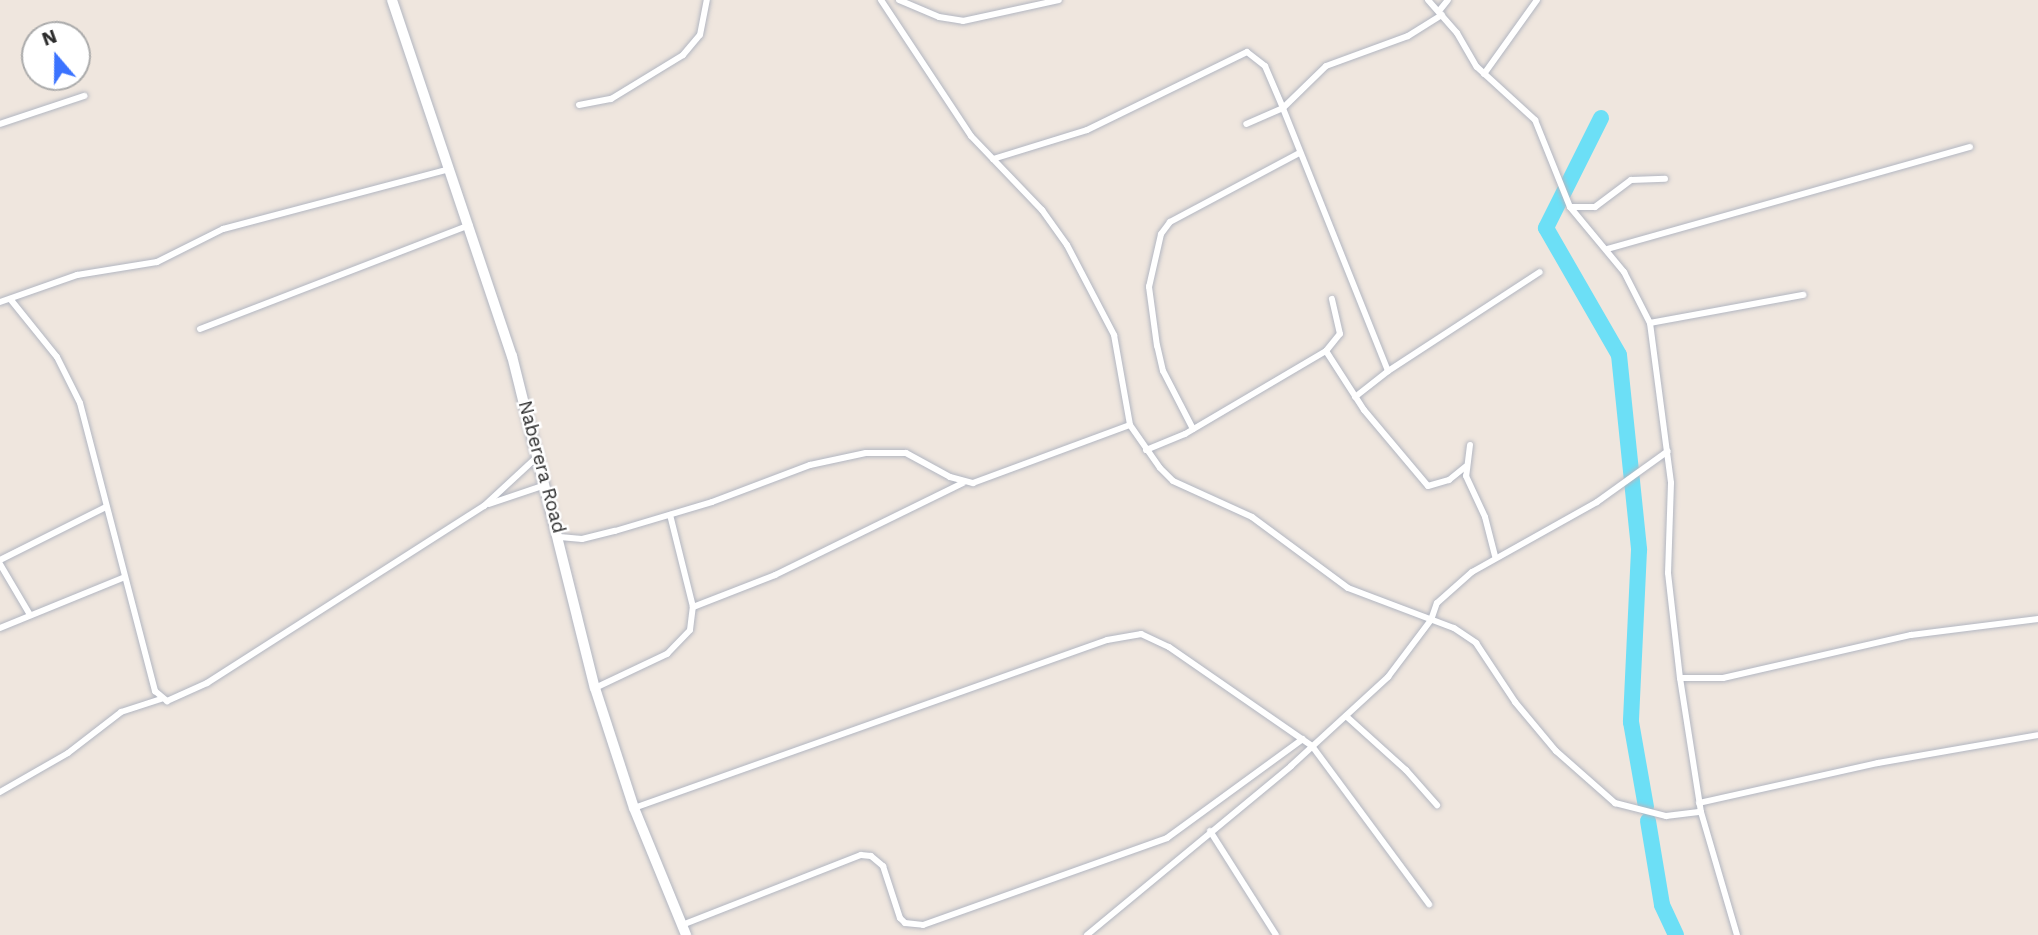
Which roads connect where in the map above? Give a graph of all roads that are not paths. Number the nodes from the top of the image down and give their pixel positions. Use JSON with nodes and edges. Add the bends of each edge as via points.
{"nodes":[{"id":1,"x":392,"y":0,"type":"edge"},
{"id":2,"x":707,"y":0,"type":"edge"},
{"id":3,"x":881,"y":0,"type":"edge"},
{"id":4,"x":899,"y":0,"type":"edge"},
{"id":5,"x":1059,"y":0,"type":"edge"},
{"id":6,"x":1428,"y":0,"type":"edge"},
{"id":7,"x":1448,"y":0,"type":"edge"},
{"id":8,"x":1537,"y":0,"type":"edge"},
{"id":9,"x":1441,"y":13,"type":"junction"},
{"id":10,"x":1484,"y":74,"type":"junction"},
{"id":11,"x":84,"y":96,"type":"dead end"},
{"id":12,"x":579,"y":105,"type":"dead end"},
{"id":13,"x":1283,"y":108,"type":"junction"},
{"id":14,"x":0,"y":124,"type":"edge"},
{"id":15,"x":1246,"y":124,"type":"dead end"},
{"id":16,"x":1970,"y":147,"type":"dead end"},
{"id":17,"x":1299,"y":153,"type":"junction"},
{"id":18,"x":993,"y":159,"type":"junction"},
{"id":19,"x":450,"y":169,"type":"junction"},
{"id":20,"x":1665,"y":179,"type":"dead end"},
{"id":21,"x":1570,"y":207,"type":"junction"},
{"id":22,"x":470,"y":225,"type":"junction"},
{"id":23,"x":1607,"y":249,"type":"junction"},
{"id":24,"x":1540,"y":272,"type":"dead end"},
{"id":25,"x":1803,"y":295,"type":"dead end"},
{"id":26,"x":1332,"y":299,"type":"dead end"},
{"id":27,"x":11,"y":300,"type":"junction"},
{"id":28,"x":0,"y":302,"type":"edge"},
{"id":29,"x":1650,"y":324,"type":"junction"},
{"id":30,"x":200,"y":328,"type":"dead end"},
{"id":31,"x":1326,"y":351,"type":"junction"},
{"id":32,"x":1388,"y":371,"type":"junction"},
{"id":33,"x":1355,"y":397,"type":"junction"},
{"id":34,"x":1130,"y":425,"type":"junction"},
{"id":35,"x":1193,"y":429,"type":"junction"},
{"id":36,"x":1470,"y":444,"type":"dead end"},
{"id":37,"x":1146,"y":450,"type":"junction"},
{"id":38,"x":1668,"y":451,"type":"junction"},
{"id":39,"x":539,"y":454,"type":"junction"},
{"id":40,"x":1465,"y":467,"type":"junction"},
{"id":41,"x":963,"y":483,"type":"junction"},
{"id":42,"x":547,"y":485,"type":"junction"},
{"id":43,"x":484,"y":506,"type":"junction"},
{"id":44,"x":106,"y":507,"type":"junction"},
{"id":45,"x":670,"y":515,"type":"junction"},
{"id":46,"x":560,"y":537,"type":"junction"},
{"id":47,"x":1495,"y":556,"type":"junction"},
{"id":48,"x":0,"y":562,"type":"edge"},
{"id":49,"x":125,"y":577,"type":"junction"},
{"id":50,"x":692,"y":607,"type":"junction"},
{"id":51,"x":30,"y":615,"type":"junction"},
{"id":52,"x":2038,"y":619,"type":"edge"},
{"id":53,"x":1431,"y":620,"type":"junction"},
{"id":54,"x":0,"y":628,"type":"edge"},
{"id":55,"x":1680,"y":678,"type":"junction"},
{"id":56,"x":595,"y":688,"type":"junction"},
{"id":57,"x":161,"y":699,"type":"junction"},
{"id":58,"x":1346,"y":716,"type":"junction"},
{"id":59,"x":2038,"y":735,"type":"edge"},
{"id":60,"x":1303,"y":739,"type":"junction"},
{"id":61,"x":1312,"y":746,"type":"junction"},
{"id":62,"x":0,"y":792,"type":"edge"},
{"id":63,"x":1699,"y":803,"type":"junction"},
{"id":64,"x":1437,"y":806,"type":"dead end"},
{"id":65,"x":634,"y":808,"type":"junction"},
{"id":66,"x":1701,"y":812,"type":"junction"},
{"id":67,"x":1210,"y":831,"type":"junction"},
{"id":68,"x":1429,"y":904,"type":"dead end"},
{"id":69,"x":684,"y":930,"type":"edge"},
{"id":70,"x":1087,"y":935,"type":"edge"},
{"id":71,"x":1276,"y":935,"type":"edge"},
{"id":72,"x":1737,"y":935,"type":"edge"}],
"edges":[{"from":1,"to":19,"type":"street","name":"Naberera Road"},
{"from":2,"to":12,"type":"street","via":[[700,35],[675,62],[605,102]]},
{"from":3,"to":18,"type":"street","via":[[966,129]]},
{"from":4,"to":5,"type":"street","via":[[951,21]]},
{"from":6,"to":9,"type":"street"},
{"from":7,"to":9,"type":"street"},
{"from":8,"to":10,"type":"street"},
{"from":9,"to":10,"type":"street"},
{"from":9,"to":13,"type":"street","via":[[1408,36],[1326,66]]},
{"from":10,"to":21,"type":"street","via":[[1535,120]]},
{"from":11,"to":14,"type":"street"},
{"from":13,"to":15,"type":"street"},
{"from":13,"to":17,"type":"street"},
{"from":13,"to":18,"type":"street","via":[[1265,66],[1251,53],[1242,52],[1087,130]]},
{"from":16,"to":23,"type":"street"},
{"from":17,"to":32,"type":"street"},
{"from":17,"to":35,"type":"street","via":[[1170,222],[1161,234],[1149,287],[1155,331],[1163,371]]},
{"from":18,"to":34,"type":"street","via":[[1050,220],[1102,309],[1122,361]]},
{"from":19,"to":22,"type":"street","name":"Naberera Road"},
{"from":19,"to":27,"type":"street","via":[[223,229],[157,262],[77,275]]},
{"from":20,"to":21,"type":"street","via":[[1631,180],[1595,207]]},
{"from":21,"to":23,"type":"street"},
{"from":22,"to":30,"type":"street"},
{"from":22,"to":39,"type":"street","name":"Naberera Road"},
{"from":23,"to":29,"type":"street","via":[[1633,284]]},
{"from":24,"to":32,"type":"street"},
{"from":25,"to":29,"type":"street"},
{"from":26,"to":31,"type":"street","via":[[1340,334]]},
{"from":27,"to":28,"type":"street"},
{"from":27,"to":44,"type":"street","via":[[71,379]]},
{"from":29,"to":38,"type":"street"},
{"from":31,"to":33,"type":"street"},
{"from":31,"to":35,"type":"street"},
{"from":32,"to":33,"type":"street"},
{"from":33,"to":40,"type":"street","via":[[1428,485],[1449,480]]},
{"from":34,"to":37,"type":"street"},
{"from":34,"to":41,"type":"street"},
{"from":35,"to":37,"type":"street"},
{"from":36,"to":40,"type":"street"},
{"from":37,"to":53,"type":"street","via":[[1173,481],[1252,517],[1348,588]]},
{"from":38,"to":47,"type":"street","via":[[1597,502]]},
{"from":38,"to":55,"type":"street","via":[[1668,573]]},
{"from":39,"to":42,"type":"street","name":"Naberera Road"},
{"from":39,"to":43,"type":"street"},
{"from":40,"to":47,"type":"street"},
{"from":41,"to":45,"type":"street","via":[[906,453],[886,451],[810,465]]},
{"from":41,"to":50,"type":"street","via":[[775,575]]},
{"from":42,"to":43,"type":"street"},
{"from":42,"to":46,"type":"street","name":"Naberera Road"},
{"from":43,"to":57,"type":"street","via":[[207,683],[175,700]]},
{"from":44,"to":48,"type":"street"},
{"from":44,"to":49,"type":"street"},
{"from":45,"to":46,"type":"street","via":[[587,538]]},
{"from":45,"to":50,"type":"street"},
{"from":46,"to":56,"type":"street","name":"Naberera Road"},
{"from":47,"to":53,"type":"street","via":[[1441,598]]},
{"from":48,"to":51,"type":"street"},
{"from":49,"to":51,"type":"street"},
{"from":49,"to":57,"type":"street"},
{"from":50,"to":56,"type":"street","via":[[690,630],[678,646]]},
{"from":51,"to":54,"type":"street"},
{"from":52,"to":55,"type":"street","via":[[1911,635],[1724,678]]},
{"from":53,"to":58,"type":"street","via":[[1388,677]]},
{"from":53,"to":66,"type":"street","via":[[1454,628],[1488,654],[1515,702],[1556,751],[1615,803],[1666,816]]},
{"from":55,"to":63,"type":"street"},
{"from":56,"to":65,"type":"street","name":"Naberera Road"},
{"from":57,"to":62,"type":"street","via":[[121,712],[68,752]]},
{"from":58,"to":61,"type":"street"},
{"from":58,"to":64,"type":"street","via":[[1406,770]]},
{"from":59,"to":63,"type":"street","via":[[1878,763]]},
{"from":60,"to":61,"type":"street"},
{"from":60,"to":65,"type":"street","via":[[1169,647],[1141,634],[1107,640]]},
{"from":60,"to":69,"type":"street","via":[[1167,838],[923,925],[914,926],[900,918],[883,866],[871,856],[861,855]]},
{"from":61,"to":67,"type":"street"},
{"from":61,"to":68,"type":"street"},
{"from":63,"to":66,"type":"street"},
{"from":65,"to":69,"type":"street","name":"Naberera Road"},
{"from":66,"to":72,"type":"street"},
{"from":67,"to":70,"type":"street"},
{"from":67,"to":71,"type":"street"}]}
